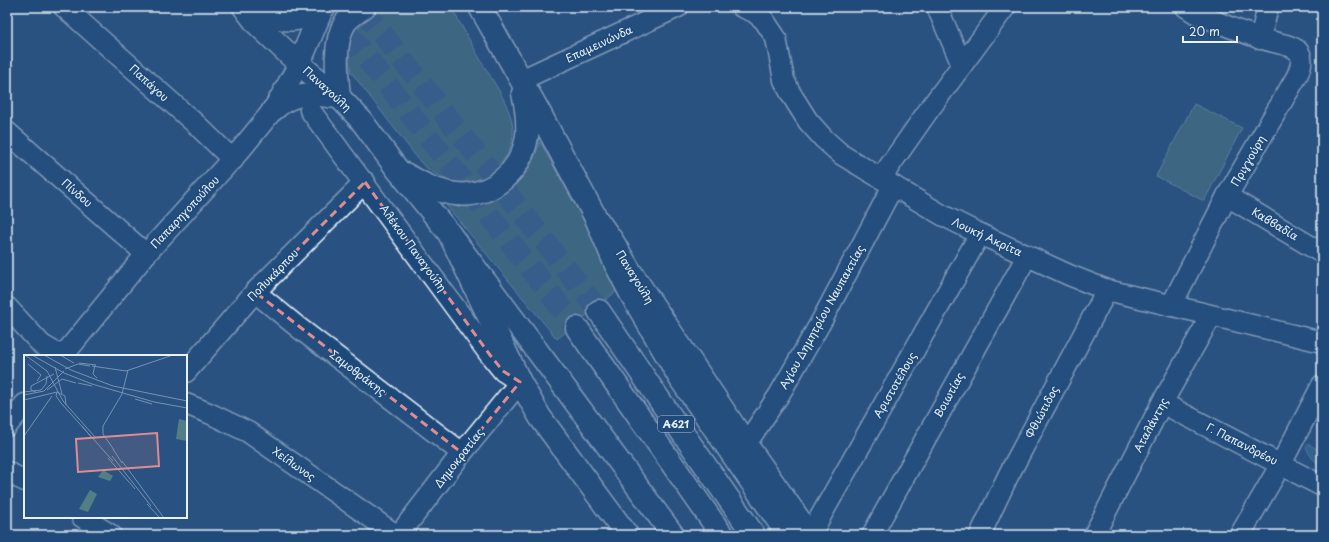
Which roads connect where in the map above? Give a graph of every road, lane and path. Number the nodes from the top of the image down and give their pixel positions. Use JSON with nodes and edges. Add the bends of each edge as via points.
{"nodes":[{"id":1,"x":64,"y":7,"type":"edge"},
{"id":2,"x":244,"y":7,"type":"edge"},
{"id":3,"x":265,"y":7,"type":"edge"},
{"id":4,"x":364,"y":7,"type":"edge"},
{"id":5,"x":480,"y":7,"type":"edge"},
{"id":6,"x":678,"y":7,"type":"edge"},
{"id":7,"x":742,"y":7,"type":"edge"},
{"id":8,"x":937,"y":7,"type":"edge"},
{"id":9,"x":1005,"y":7,"type":"edge"},
{"id":10,"x":1186,"y":7,"type":"edge"},
{"id":11,"x":1268,"y":7,"type":"edge"},
{"id":12,"x":323,"y":8,"type":"edge"},
{"id":13,"x":1260,"y":39,"type":"junction"},
{"id":14,"x":299,"y":64,"type":"junction"},
{"id":15,"x":962,"y":65,"type":"junction"},
{"id":16,"x":521,"y":80,"type":"junction"},
{"id":17,"x":339,"y":97,"type":"junction"},
{"id":18,"x":273,"y":110,"type":"junction"},
{"id":19,"x":310,"y":110,"type":"dead end"},
{"id":20,"x":7,"y":132,"type":"edge"},
{"id":21,"x":233,"y":160,"type":"junction"},
{"id":22,"x":397,"y":170,"type":"junction"},
{"id":23,"x":365,"y":182,"type":"junction"},
{"id":24,"x":887,"y":182,"type":"junction"},
{"id":25,"x":1227,"y":196,"type":"junction"},
{"id":26,"x":596,"y":218,"type":"junction"},
{"id":27,"x":448,"y":233,"type":"junction"},
{"id":28,"x":980,"y":234,"type":"junction"},
{"id":29,"x":1322,"y":253,"type":"edge"},
{"id":30,"x":146,"y":254,"type":"junction"},
{"id":31,"x":1027,"y":256,"type":"junction"},
{"id":32,"x":1107,"y":290,"type":"junction"},
{"id":33,"x":255,"y":292,"type":"junction"},
{"id":34,"x":1171,"y":306,"type":"junction"},
{"id":35,"x":7,"y":307,"type":"edge"},
{"id":36,"x":599,"y":311,"type":"tunnel mouth"},
{"id":37,"x":1211,"y":316,"type":"junction"},
{"id":38,"x":577,"y":328,"type":"tunnel mouth"},
{"id":39,"x":1322,"y":342,"type":"edge"},
{"id":40,"x":60,"y":355,"type":"edge"},
{"id":41,"x":63,"y":355,"type":"edge"},
{"id":42,"x":187,"y":371,"type":"edge"},
{"id":43,"x":520,"y":382,"type":"junction"},
{"id":44,"x":1322,"y":385,"type":"edge"},
{"id":45,"x":1162,"y":403,"type":"junction"},
{"id":46,"x":187,"y":404,"type":"edge"},
{"id":47,"x":24,"y":405,"type":"edge"},
{"id":48,"x":7,"y":426,"type":"edge"},
{"id":49,"x":746,"y":444,"type":"junction"},
{"id":50,"x":462,"y":453,"type":"junction"},
{"id":51,"x":1281,"y":464,"type":"junction"},
{"id":52,"x":7,"y":472,"type":"edge"},
{"id":53,"x":24,"y":480,"type":"edge"},
{"id":54,"x":1322,"y":486,"type":"edge"},
{"id":55,"x":84,"y":518,"type":"edge"},
{"id":56,"x":111,"y":535,"type":"edge"},
{"id":57,"x":396,"y":535,"type":"edge"},
{"id":58,"x":399,"y":535,"type":"edge"},
{"id":59,"x":627,"y":535,"type":"edge"},
{"id":60,"x":673,"y":535,"type":"edge"},
{"id":61,"x":722,"y":535,"type":"edge"},
{"id":62,"x":754,"y":535,"type":"edge"},
{"id":63,"x":788,"y":535,"type":"edge"},
{"id":64,"x":810,"y":535,"type":"edge"},
{"id":65,"x":872,"y":535,"type":"edge"},
{"id":66,"x":980,"y":535,"type":"edge"},
{"id":67,"x":1094,"y":535,"type":"edge"},
{"id":68,"x":1240,"y":535,"type":"edge"}],
"edges":[{"from":1,"to":21,"type":"street","name":"Παπάγου"},
{"from":2,"to":14,"type":"main road","name":"Παναγούλη","via":[[256,23]]},
{"from":3,"to":12,"type":"main road","via":[[275,15],[293,20],[312,16]]},
{"from":4,"to":17,"type":"main road","via":[[349,19],[341,34],[337,62]]},
{"from":5,"to":16,"type":"main road","name":"Παναγούλη"},
{"from":6,"to":16,"type":"street","name":"Επαμεινώνδα"},
{"from":7,"to":24,"type":"street","name":"Λουκή Ακρίτα","via":[[764,20],[776,38],[784,80],[808,121],[842,155]]},
{"from":8,"to":15,"type":"street"},
{"from":9,"to":15,"type":"street","name":"Αγίου Δημητρίου Ναυπακτίας"},
{"from":10,"to":13,"type":"street"},
{"from":11,"to":13,"type":"street"},
{"from":12,"to":14,"type":"main road"},
{"from":13,"to":25,"type":"street","name":"Πριγγούρη","via":[[1297,50],[1301,57],[1301,66]]},
{"from":14,"to":17,"type":"main road","name":"Παναγούλη"},
{"from":14,"to":18,"type":"street","name":"Παπαρηγοπούλου"},
{"from":15,"to":24,"type":"street","name":"Αγίου Δημητρίου Ναυπακτίας"},
{"from":16,"to":22,"type":"main road","via":[[527,136],[517,164],[498,184],[472,194],[442,192]]},
{"from":16,"to":26,"type":"main road","name":"Παναγούλη"},
{"from":17,"to":18,"type":"main road","via":[[296,96]]},
{"from":17,"to":22,"type":"main road","name":"Παναγούλη","via":[[361,120]]},
{"from":18,"to":21,"type":"street","name":"Παπαρηγοπούλου"},
{"from":19,"to":23,"type":"street","name":"Αλέκου Παναγούλη"},
{"from":20,"to":30,"type":"street","name":"Πίνδου"},
{"from":21,"to":30,"type":"street","name":"Παπαρηγοπούλου"},
{"from":22,"to":27,"type":"main road","name":"Παναγούλη"},
{"from":23,"to":33,"type":"street","name":"Πολυκάρπου"},
{"from":23,"to":43,"type":"street","name":"Αλέκου Παναγούλη","via":[[490,355],[503,371]]},
{"from":24,"to":28,"type":"street","name":"Λουκή Ακρίτα"},
{"from":24,"to":49,"type":"street","name":"Αγίου Δημητρίου Ναυπακτίας","via":[[822,320],[779,395]]},
{"from":25,"to":29,"type":"street","name":"Καββαδία"},
{"from":25,"to":34,"type":"street","name":"Πριγγούρη"},
{"from":26,"to":49,"type":"main road","name":"Παναγούλη"},
{"from":26,"to":63,"type":"main road","via":[[615,264],[681,380]]},
{"from":27,"to":43,"type":"main road"},
{"from":27,"to":60,"type":"main road"},
{"from":28,"to":31,"type":"street","name":"Λουκή Ακρίτα"},
{"from":28,"to":64,"type":"street","name":"Αριστοτέλους"},
{"from":30,"to":41,"type":"street","name":"Παπαρηγοπούλου"},
{"from":31,"to":32,"type":"street","name":"Λουκή Ακρίτα"},
{"from":31,"to":65,"type":"street","name":"Βοιωτίας"},
{"from":32,"to":34,"type":"street","name":"Λουκή Ακρίτα"},
{"from":32,"to":66,"type":"street","name":"Φθιώτιδος","via":[[1008,476]]},
{"from":33,"to":42,"type":"street","name":"Πολυκάρπου"},
{"from":33,"to":50,"type":"street","name":"Σαμοθράκης"},
{"from":34,"to":37,"type":"street","name":"Λουκή Ακρίτα"},
{"from":35,"to":40,"type":"street","via":[[42,345]]},
{"from":36,"to":62,"type":"main road","number":"Α621"},
{"from":37,"to":39,"type":"street","name":"Λουκή Ακρίτα"},
{"from":37,"to":45,"type":"street","name":"Αταλάντης"},
{"from":38,"to":61,"type":"main road","number":"Α621"},
{"from":43,"to":50,"type":"street","name":"Δημοκρατίας"},
{"from":43,"to":59,"type":"main road","via":[[540,418]]},
{"from":44,"to":51,"type":"street"},
{"from":45,"to":51,"type":"street","name":"Γ. Παπανδρέου"},
{"from":45,"to":67,"type":"street","name":"Αταλάντης"},
{"from":46,"to":57,"type":"street","name":"Χείλωνος","via":[[248,432]]},
{"from":47,"to":48,"type":"street"},
{"from":49,"to":64,"type":"main road","name":"Παναγούλη"},
{"from":50,"to":58,"type":"street","name":"Δημοκρατίας"},
{"from":51,"to":54,"type":"street","name":"Γ. Παπανδρέου"},
{"from":51,"to":68,"type":"street"},
{"from":52,"to":53,"type":"street"},
{"from":55,"to":56,"type":"street"}]}
